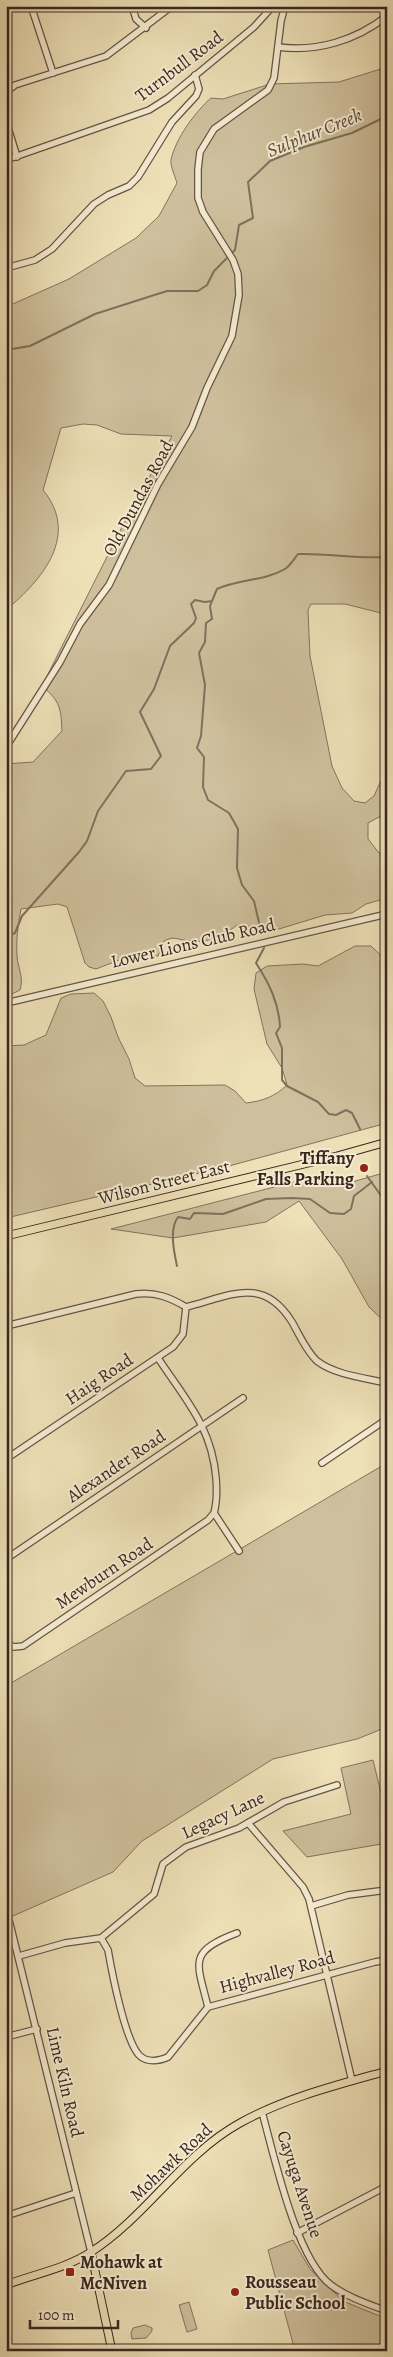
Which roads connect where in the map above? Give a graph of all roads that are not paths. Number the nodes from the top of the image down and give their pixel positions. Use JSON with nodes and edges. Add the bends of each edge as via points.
{"nodes":[{"id":1,"x":32,"y":6,"type":"edge"},
{"id":2,"x":132,"y":6,"type":"edge"},
{"id":3,"x":172,"y":6,"type":"edge"},
{"id":4,"x":274,"y":6,"type":"edge"},
{"id":5,"x":285,"y":6,"type":"edge"},
{"id":6,"x":387,"y":16,"type":"edge"},
{"id":7,"x":146,"y":28,"type":"junction"},
{"id":8,"x":278,"y":48,"type":"junction"},
{"id":9,"x":54,"y":73,"type":"junction"},
{"id":10,"x":195,"y":75,"type":"junction"},
{"id":11,"x":6,"y":92,"type":"edge"},
{"id":12,"x":6,"y":121,"type":"edge"},
{"id":13,"x":17,"y":157,"type":"junction"},
{"id":14,"x":6,"y":160,"type":"edge"},
{"id":15,"x":6,"y":268,"type":"edge"},
{"id":16,"x":6,"y":747,"type":"edge"},
{"id":17,"x":387,"y":914,"type":"edge"},
{"id":18,"x":6,"y":1003,"type":"edge"},
{"id":19,"x":387,"y":1142,"type":"edge"},
{"id":20,"x":6,"y":1236,"type":"edge"},
{"id":21,"x":186,"y":1307,"type":"junction"},
{"id":22,"x":6,"y":1326,"type":"edge"},
{"id":23,"x":158,"y":1358,"type":"junction"},
{"id":24,"x":387,"y":1383,"type":"edge"},
{"id":25,"x":243,"y":1398,"type":"dead end"},
{"id":26,"x":387,"y":1419,"type":"edge"},
{"id":27,"x":203,"y":1425,"type":"junction"},
{"id":28,"x":6,"y":1459,"type":"edge"},
{"id":29,"x":322,"y":1463,"type":"dead end"},
{"id":30,"x":214,"y":1513,"type":"junction"},
{"id":31,"x":239,"y":1551,"type":"dead end"},
{"id":32,"x":6,"y":1559,"type":"edge"},
{"id":33,"x":6,"y":1642,"type":"edge"},
{"id":34,"x":337,"y":1785,"type":"dead end"},
{"id":35,"x":248,"y":1823,"type":"junction"},
{"id":36,"x":387,"y":1890,"type":"edge"},
{"id":37,"x":311,"y":1906,"type":"junction"},
{"id":38,"x":9,"y":1920,"type":"dead end"},
{"id":39,"x":237,"y":1933,"type":"dead end"},
{"id":40,"x":101,"y":1938,"type":"junction"},
{"id":41,"x":20,"y":1956,"type":"junction"},
{"id":42,"x":387,"y":1960,"type":"edge"},
{"id":43,"x":326,"y":1974,"type":"junction"},
{"id":44,"x":208,"y":2007,"type":"junction"},
{"id":45,"x":37,"y":2029,"type":"junction"},
{"id":46,"x":6,"y":2036,"type":"edge"},
{"id":47,"x":387,"y":2071,"type":"edge"},
{"id":48,"x":352,"y":2081,"type":"junction"},
{"id":49,"x":262,"y":2112,"type":"junction"},
{"id":50,"x":387,"y":2186,"type":"edge"},
{"id":51,"x":76,"y":2193,"type":"junction"},
{"id":52,"x":6,"y":2216,"type":"edge"},
{"id":53,"x":297,"y":2233,"type":"junction"},
{"id":54,"x":91,"y":2252,"type":"junction"},
{"id":55,"x":9,"y":2283,"type":"edge"},
{"id":56,"x":387,"y":2311,"type":"edge"},
{"id":57,"x":387,"y":2341,"type":"edge"},
{"id":58,"x":112,"y":2351,"type":"edge"},
{"id":59,"x":382,"y":2351,"type":"edge"}],
"edges":[{"from":1,"to":9,"type":"street"},
{"from":2,"to":7,"type":"street","via":[[136,19]]},
{"from":3,"to":7,"type":"street"},
{"from":4,"to":10,"type":"street","name":"Turnbull Road","via":[[254,27]]},
{"from":5,"to":8,"type":"street","name":"Old Dundas Road"},
{"from":6,"to":8,"type":"street","via":[[350,38],[297,50]]},
{"from":7,"to":9,"type":"street","via":[[106,56]]},
{"from":8,"to":16,"type":"street","name":"Old Dundas Road","via":[[274,78],[268,90],[214,129],[200,152],[198,198],[208,221],[233,260],[240,282],[235,325],[192,427],[158,484],[110,585],[80,624]]},
{"from":9,"to":11,"type":"street"},
{"from":10,"to":13,"type":"street","name":"Turnbull Road","via":[[148,110]]},
{"from":10,"to":15,"type":"street","via":[[199,89],[196,96],[172,122],[138,177],[129,186],[94,204],[52,249],[35,260]]},
{"from":12,"to":13,"type":"street"},
{"from":13,"to":14,"type":"street","name":"Turnbull Road"},
{"from":17,"to":18,"type":"street","name":"Lower Lions Club Road"},
{"from":19,"to":20,"type":"main road","name":"Wilson Street East"},
{"from":21,"to":22,"type":"street","via":[[165,1296],[142,1294]]},
{"from":21,"to":23,"type":"street","name":"Haig Road","via":[[182,1334],[173,1347]]},
{"from":21,"to":24,"type":"street","via":[[236,1295],[264,1294],[282,1308],[317,1360],[338,1371]]},
{"from":23,"to":27,"type":"street"},
{"from":23,"to":28,"type":"street","name":"Haig Road"},
{"from":25,"to":27,"type":"street","name":"Alexander Road"},
{"from":26,"to":29,"type":"street"},
{"from":27,"to":30,"type":"street","via":[[212,1446],[215,1467]]},
{"from":27,"to":32,"type":"street","name":"Alexander Road"},
{"from":30,"to":31,"type":"street"},
{"from":30,"to":33,"type":"street","name":"Mewburn Road","via":[[23,1646],[14,1647]]},
{"from":34,"to":35,"type":"street","name":"Legacy Lane","via":[[284,1802]]},
{"from":35,"to":37,"type":"street","via":[[303,1887]]},
{"from":35,"to":40,"type":"street","name":"Legacy Lane","via":[[217,1837],[198,1841],[164,1864],[154,1894]]},
{"from":36,"to":37,"type":"street","via":[[348,1895]]},
{"from":37,"to":43,"type":"street"},
{"from":38,"to":41,"type":"street","name":"Lime Kiln Road"},
{"from":39,"to":44,"type":"street","via":[[212,1944],[200,1954],[198,1963]]},
{"from":40,"to":41,"type":"street","via":[[65,1943]]},
{"from":40,"to":44,"type":"street","name":"Highvalley Road","via":[[108,1950],[124,2019],[140,2056],[147,2060],[168,2057]]},
{"from":41,"to":45,"type":"street","name":"Lime Kiln Road"},
{"from":42,"to":43,"type":"street","name":"Highvalley Road"},
{"from":43,"to":44,"type":"street","name":"Highvalley Road"},
{"from":43,"to":48,"type":"street"},
{"from":45,"to":46,"type":"street"},
{"from":45,"to":51,"type":"street","name":"Lime Kiln Road"},
{"from":47,"to":48,"type":"main road","name":"Mohawk Road"},
{"from":48,"to":49,"type":"main road","name":"Mohawk Road"},
{"from":49,"to":53,"type":"street","name":"Cayuga Avenue"},
{"from":49,"to":54,"type":"main road","name":"Mohawk Road","via":[[221,2135],[190,2160],[127,2224]]},
{"from":50,"to":53,"type":"street"},
{"from":51,"to":52,"type":"street"},
{"from":51,"to":54,"type":"street","name":"Lime Kiln Road"},
{"from":53,"to":56,"type":"street","name":"Cayuga Avenue","via":[[310,2260],[330,2285]]},
{"from":54,"to":55,"type":"main road","name":"Mohawk Road","via":[[39,2275]]},
{"from":54,"to":58,"type":"main road"},
{"from":57,"to":59,"type":"street"}]}
